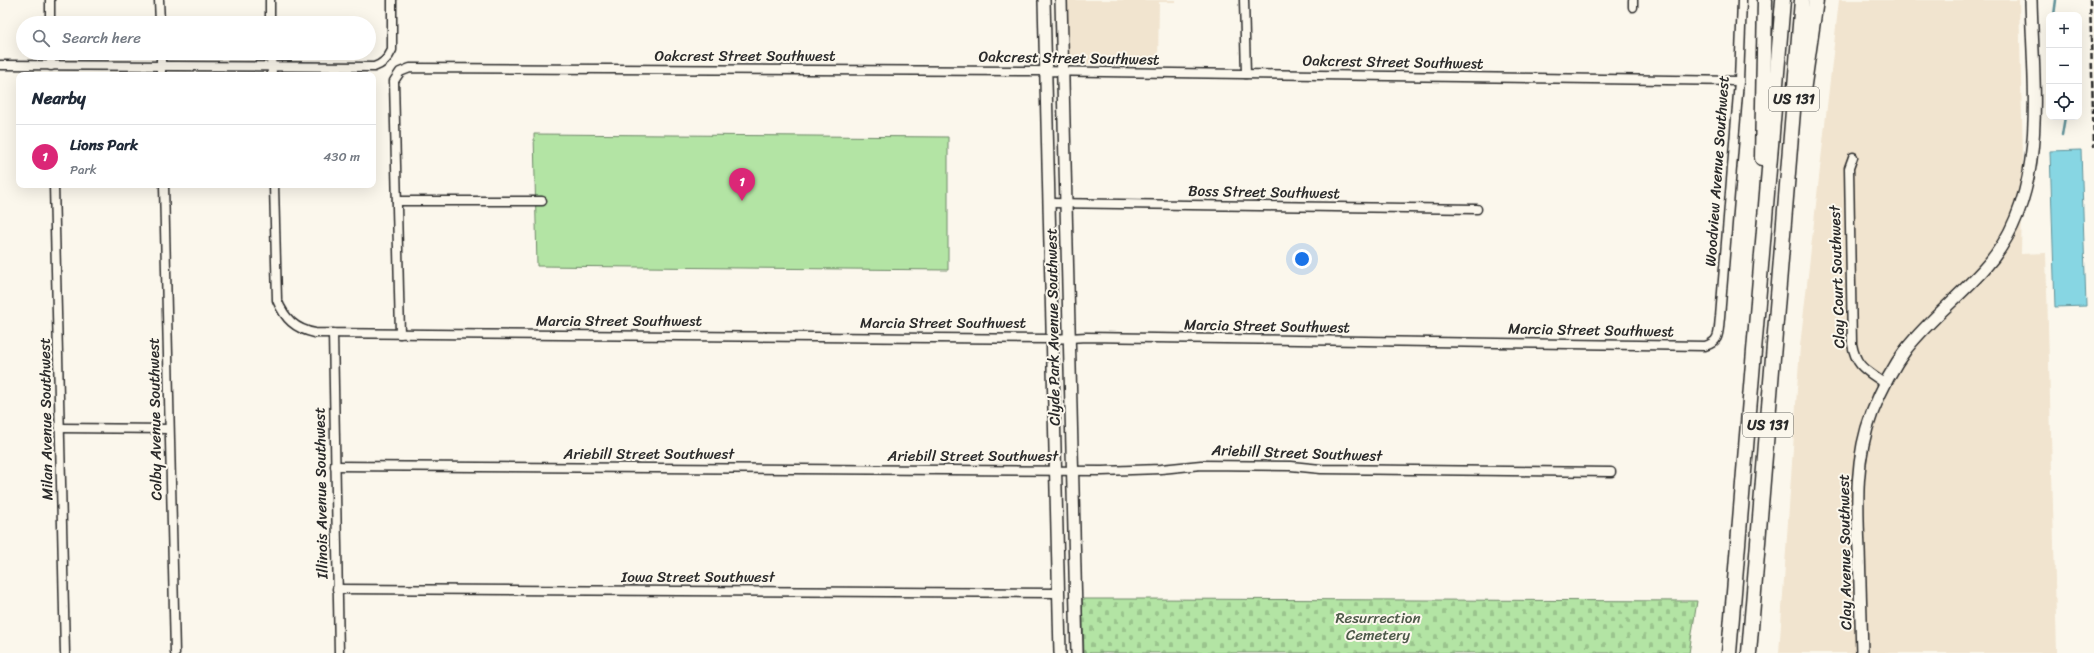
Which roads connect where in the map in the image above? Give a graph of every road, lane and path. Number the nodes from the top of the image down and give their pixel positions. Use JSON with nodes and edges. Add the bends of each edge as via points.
{"nodes":[{"id":1,"x":50,"y":0,"type":"edge"},
{"id":2,"x":160,"y":0,"type":"edge"},
{"id":3,"x":270,"y":0,"type":"edge"},
{"id":4,"x":392,"y":0,"type":"edge"},
{"id":5,"x":1044,"y":0,"type":"edge"},
{"id":6,"x":1061,"y":0,"type":"edge"},
{"id":7,"x":1244,"y":0,"type":"edge"},
{"id":8,"x":1742,"y":0,"type":"edge"},
{"id":9,"x":1765,"y":0,"type":"edge"},
{"id":10,"x":1783,"y":0,"type":"edge"},
{"id":11,"x":1802,"y":0,"type":"edge"},
{"id":12,"x":1816,"y":0,"type":"edge"},
{"id":13,"x":2031,"y":0,"type":"edge"},
{"id":14,"x":50,"y":16,"type":"edge"},
{"id":15,"x":160,"y":16,"type":"edge"},
{"id":16,"x":270,"y":16,"type":"edge"},
{"id":17,"x":51,"y":60,"type":"edge"},
{"id":18,"x":161,"y":60,"type":"edge"},
{"id":19,"x":271,"y":60,"type":"edge"},
{"id":20,"x":0,"y":65,"type":"edge"},
{"id":21,"x":161,"y":65,"type":"junction"},
{"id":22,"x":51,"y":66,"type":"junction"},
{"id":23,"x":272,"y":71,"type":"edge"},
{"id":24,"x":161,"y":72,"type":"edge"},
{"id":25,"x":1046,"y":72,"type":"junction"},
{"id":26,"x":1063,"y":72,"type":"junction"},
{"id":27,"x":1246,"y":74,"type":"junction"},
{"id":28,"x":1739,"y":81,"type":"junction"},
{"id":29,"x":1853,"y":157,"type":"dead end"},
{"id":30,"x":54,"y":188,"type":"edge"},
{"id":31,"x":164,"y":188,"type":"edge"},
{"id":32,"x":274,"y":188,"type":"edge"},
{"id":33,"x":1786,"y":198,"type":"junction"},
{"id":34,"x":397,"y":201,"type":"junction"},
{"id":35,"x":542,"y":201,"type":"dead end"},
{"id":36,"x":1050,"y":203,"type":"junction"},
{"id":37,"x":1065,"y":203,"type":"junction"},
{"id":38,"x":1477,"y":209,"type":"dead end"},
{"id":39,"x":1764,"y":233,"type":"junction"},
{"id":40,"x":333,"y":333,"type":"junction"},
{"id":41,"x":400,"y":334,"type":"junction"},
{"id":42,"x":1068,"y":338,"type":"junction"},
{"id":43,"x":1053,"y":339,"type":"junction"},
{"id":44,"x":1713,"y":343,"type":"joint"},
{"id":45,"x":1884,"y":383,"type":"junction"},
{"id":46,"x":60,"y":428,"type":"junction"},
{"id":47,"x":169,"y":429,"type":"junction"},
{"id":48,"x":335,"y":466,"type":"junction"},
{"id":49,"x":1056,"y":471,"type":"junction"},
{"id":50,"x":1072,"y":471,"type":"junction"},
{"id":51,"x":1611,"y":472,"type":"dead end"},
{"id":52,"x":337,"y":589,"type":"junction"},
{"id":53,"x":1058,"y":593,"type":"junction"},
{"id":54,"x":65,"y":653,"type":"edge"},
{"id":55,"x":175,"y":653,"type":"edge"},
{"id":56,"x":339,"y":653,"type":"edge"},
{"id":57,"x":1060,"y":653,"type":"edge"},
{"id":58,"x":1078,"y":653,"type":"edge"},
{"id":59,"x":1729,"y":653,"type":"edge"},
{"id":60,"x":1749,"y":653,"type":"edge"},
{"id":61,"x":1862,"y":653,"type":"edge"}],
"edges":[{"from":1,"to":14,"type":"street"},
{"from":2,"to":15,"type":"street"},
{"from":3,"to":16,"type":"street"},
{"from":4,"to":23,"type":"street","via":[[392,50],[389,58],[382,64],[374,67]]},
{"from":5,"to":25,"type":"main road","name":"Clyde Park Avenue Southwest"},
{"from":6,"to":26,"type":"main road","name":"Clyde Park Avenue Southwest"},
{"from":7,"to":27,"type":"street"},
{"from":8,"to":28,"type":"street","name":"Woodview Avenue Southwest"},
{"from":9,"to":39,"type":"highway","via":[[1762,133]]},
{"from":10,"to":39,"type":"highway","number":"US 131"},
{"from":11,"to":33,"type":"highway","number":"US 131"},
{"from":12,"to":33,"type":"highway"},
{"from":13,"to":45,"type":"main road","name":"Clay Avenue Southwest","via":[[2033,154],[2022,202],[2005,238],[1986,267],[1913,341]]},
{"from":17,"to":22,"type":"street"},
{"from":18,"to":21,"type":"street"},
{"from":19,"to":23,"type":"street"},
{"from":20,"to":22,"type":"street"},
{"from":21,"to":22,"type":"street"},
{"from":21,"to":23,"type":"street"},
{"from":21,"to":24,"type":"street"},
{"from":25,"to":26,"type":"street","name":"Oakcrest Street Southwest"},
{"from":25,"to":34,"type":"street","name":"Oakcrest Street Southwest","via":[[410,68],[400,72],[394,81]]},
{"from":25,"to":36,"type":"main road","name":"Clyde Park Avenue Southwest"},
{"from":26,"to":27,"type":"street","name":"Oakcrest Street Southwest"},
{"from":26,"to":37,"type":"main road","name":"Clyde Park Avenue Southwest"},
{"from":27,"to":28,"type":"street","name":"Oakcrest Street Southwest"},
{"from":28,"to":44,"type":"street","name":"Woodview Avenue Southwest","via":[[1718,338]]},
{"from":29,"to":45,"type":"street","name":"Clay Court Southwest","via":[[1849,168],[1852,344],[1854,358],[1859,366]]},
{"from":30,"to":46,"type":"street","name":"Milan Avenue Southwest"},
{"from":31,"to":47,"type":"street","name":"Colby Avenue Southwest"},
{"from":32,"to":40,"type":"street","name":"Marcia Street Southwest","via":[[277,300],[284,315],[297,327],[316,333]]},
{"from":33,"to":60,"type":"highway","number":"US 131"},
{"from":34,"to":35,"type":"street"},
{"from":34,"to":41,"type":"street"},
{"from":36,"to":37,"type":"street","name":"Boss Street Southwest"},
{"from":36,"to":43,"type":"main road","name":"Clyde Park Avenue Southwest"},
{"from":37,"to":38,"type":"street","name":"Boss Street Southwest"},
{"from":37,"to":42,"type":"main road","name":"Clyde Park Avenue Southwest"},
{"from":39,"to":59,"type":"highway","number":"US 131"},
{"from":40,"to":41,"type":"street","name":"Marcia Street Southwest"},
{"from":40,"to":48,"type":"street","name":"Illinois Avenue Southwest"},
{"from":41,"to":43,"type":"street","name":"Marcia Street Southwest"},
{"from":42,"to":43,"type":"street","name":"Marcia Street Southwest"},
{"from":42,"to":44,"type":"street","name":"Marcia Street Southwest","via":[[1705,346]]},
{"from":42,"to":50,"type":"main road","name":"Clyde Park Avenue Southwest"},
{"from":43,"to":49,"type":"main road","name":"Clyde Park Avenue Southwest"},
{"from":45,"to":61,"type":"main road","name":"Clay Avenue Southwest","via":[[1866,432],[1859,465]]},
{"from":46,"to":47,"type":"street"},
{"from":46,"to":54,"type":"street","name":"Milan Avenue Southwest"},
{"from":47,"to":55,"type":"street","name":"Colby Avenue Southwest"},
{"from":48,"to":49,"type":"street","name":"Ariebill Street Southwest"},
{"from":48,"to":52,"type":"street","name":"Illinois Avenue Southwest"},
{"from":49,"to":50,"type":"street","name":"Ariebill Street Southwest"},
{"from":49,"to":53,"type":"main road","name":"Clyde Park Avenue Southwest"},
{"from":50,"to":51,"type":"street","name":"Ariebill Street Southwest","via":[[1161,469],[1201,464],[1321,469]]},
{"from":50,"to":58,"type":"main road","name":"Clyde Park Avenue Southwest"},
{"from":52,"to":53,"type":"street","name":"Iowa Street Southwest"},
{"from":52,"to":56,"type":"street","name":"Illinois Avenue Southwest"},
{"from":53,"to":57,"type":"main road","name":"Clyde Park Avenue Southwest"}]}
